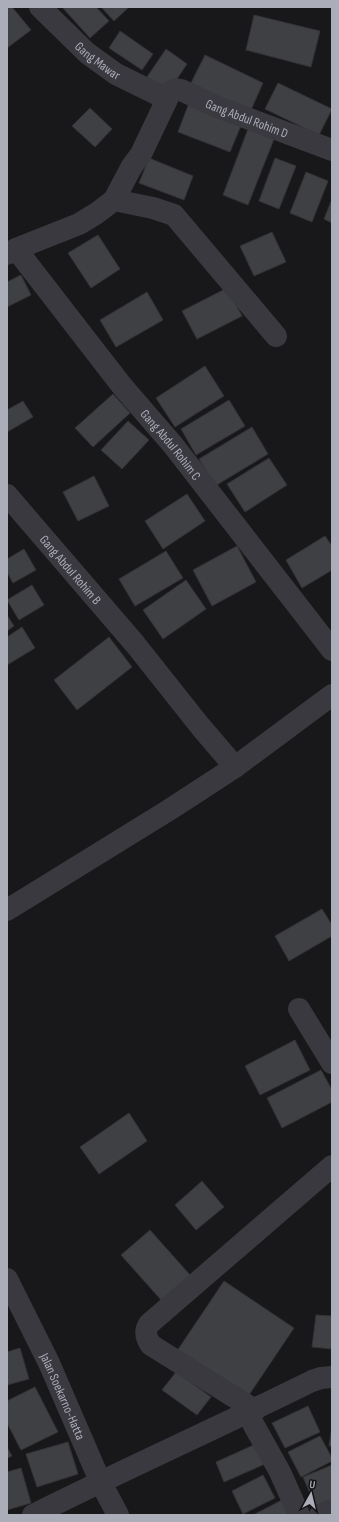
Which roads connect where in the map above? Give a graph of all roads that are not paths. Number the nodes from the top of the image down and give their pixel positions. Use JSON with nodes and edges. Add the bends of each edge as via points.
{"nodes":[{"id":1,"x":40,"y":7,"type":"edge"},
{"id":2,"x":167,"y":99,"type":"junction"},
{"id":3,"x":332,"y":150,"type":"edge"},
{"id":4,"x":114,"y":200,"type":"junction"},
{"id":5,"x":11,"y":252,"type":"edge"},
{"id":6,"x":276,"y":336,"type":"dead end"},
{"id":7,"x":7,"y":495,"type":"edge"},
{"id":8,"x":332,"y":650,"type":"edge"},
{"id":9,"x":332,"y":695,"type":"edge"},
{"id":10,"x":235,"y":767,"type":"junction"},
{"id":11,"x":7,"y":910,"type":"edge"},
{"id":12,"x":299,"y":1008,"type":"dead end"},
{"id":13,"x":332,"y":1063,"type":"edge"},
{"id":14,"x":332,"y":1166,"type":"edge"},
{"id":15,"x":7,"y":1279,"type":"edge"},
{"id":16,"x":332,"y":1377,"type":"edge"},
{"id":17,"x":251,"y":1411,"type":"junction"},
{"id":18,"x":100,"y":1481,"type":"junction"},
{"id":19,"x":332,"y":1510,"type":"edge"},
{"id":20,"x":33,"y":1515,"type":"edge"},
{"id":21,"x":118,"y":1515,"type":"edge"},
{"id":22,"x":299,"y":1515,"type":"edge"},
{"id":23,"x":320,"y":1515,"type":"edge"}],
"edges":[{"from":1,"to":2,"type":"street","name":"Gang Mawar","via":[[87,53],[110,70]]},
{"from":2,"to":3,"type":"street","name":"Gang Abdul Rohim D","via":[[174,89],[181,90],[215,106]]},
{"from":2,"to":4,"type":"street","via":[[141,154]]},
{"from":4,"to":5,"type":"street","via":[[79,224]]},
{"from":4,"to":6,"type":"street","via":[[174,215]]},
{"from":5,"to":8,"type":"street","name":"Gang Abdul Rohim C","via":[[173,444]]},
{"from":7,"to":10,"type":"street","name":"Gang Abdul Rohim B","via":[[135,644]]},
{"from":9,"to":10,"type":"street"},
{"from":10,"to":11,"type":"street"},
{"from":12,"to":13,"type":"street"},
{"from":14,"to":17,"type":"street","via":[[146,1328],[146,1338],[151,1345]]},
{"from":15,"to":18,"type":"street","name":"Jalan Soekarno-Hatta","via":[[49,1363]]},
{"from":16,"to":17,"type":"street","via":[[312,1381]]},
{"from":17,"to":18,"type":"street"},
{"from":17,"to":22,"type":"street"},
{"from":18,"to":20,"type":"street"},
{"from":18,"to":21,"type":"street","name":"Jalan Soekarno-Hatta"},
{"from":19,"to":23,"type":"street"}]}
